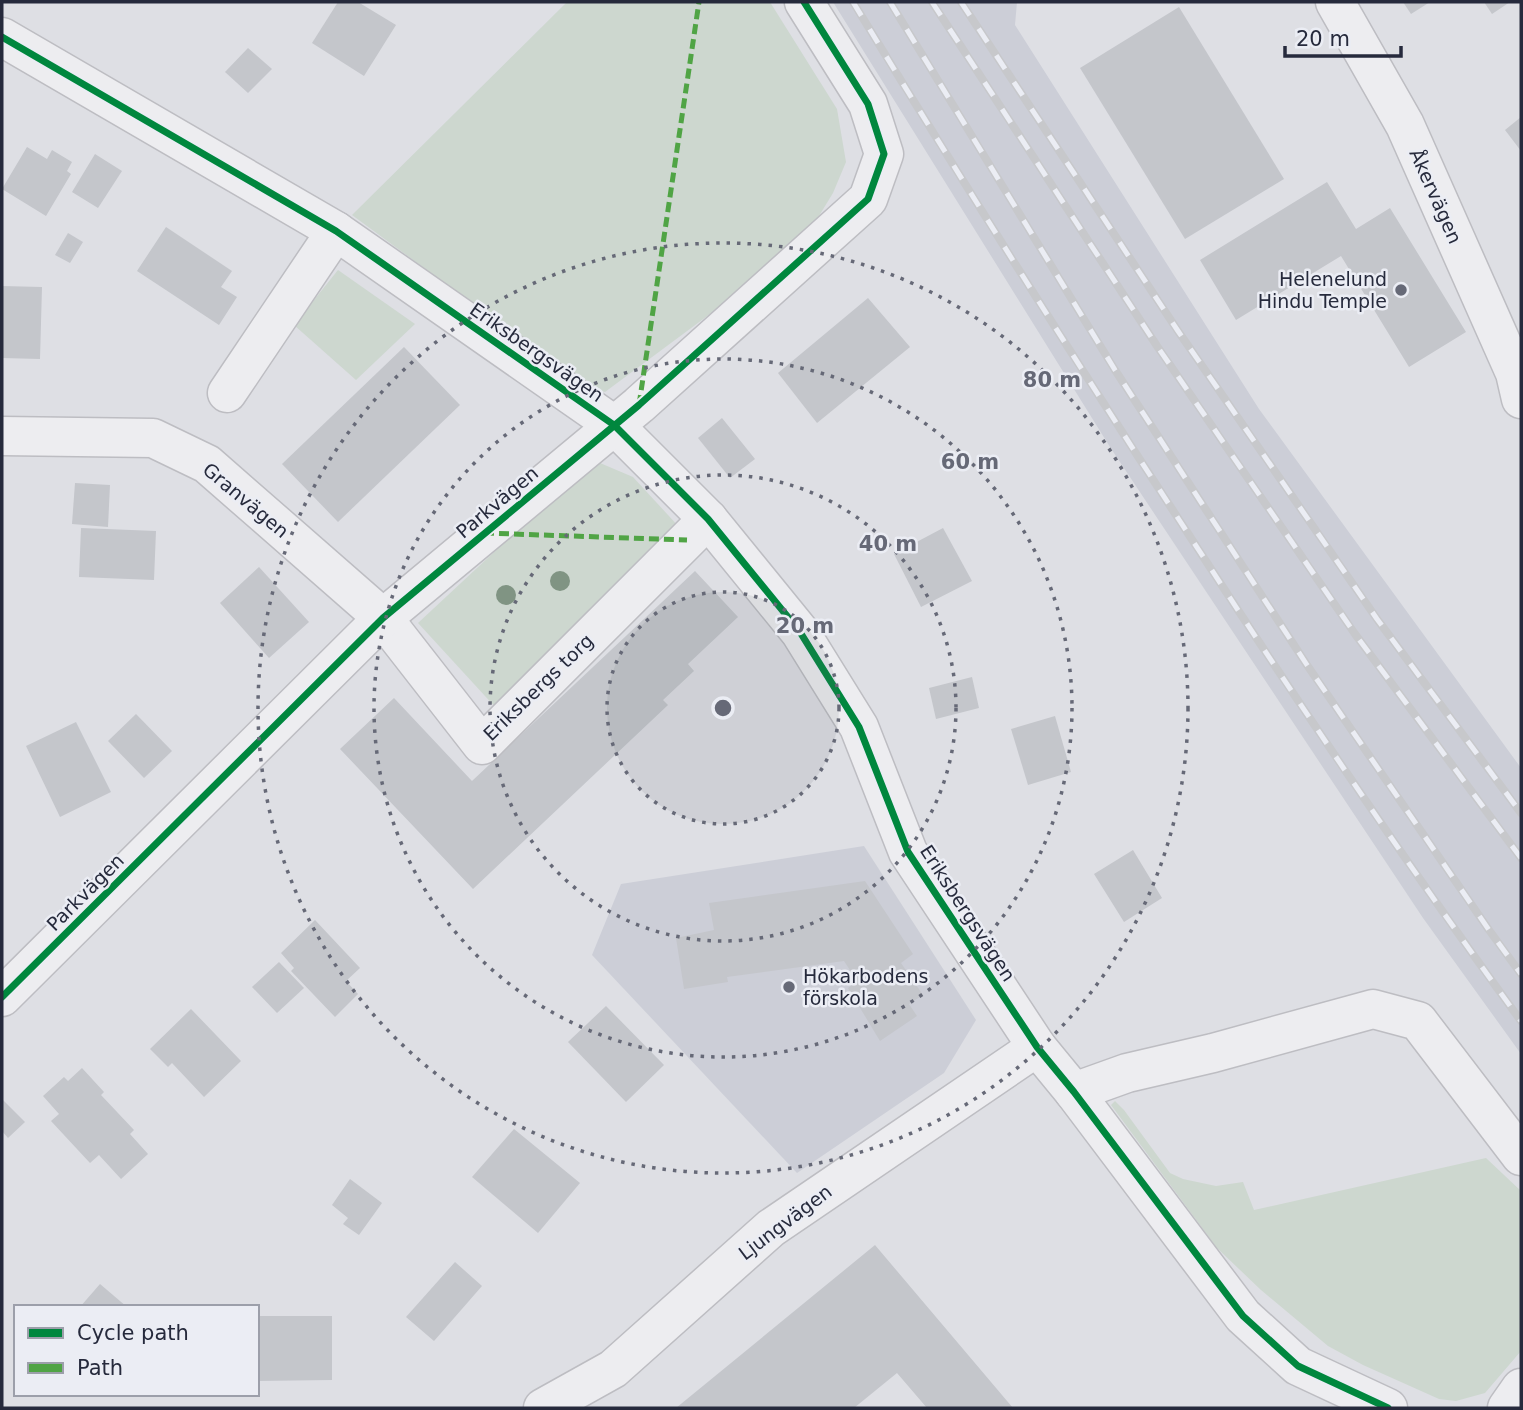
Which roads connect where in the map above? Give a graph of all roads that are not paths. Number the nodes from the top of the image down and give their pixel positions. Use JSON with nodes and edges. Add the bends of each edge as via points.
{"nodes":[{"id":1,"x":804,"y":2,"type":"edge"},
{"id":2,"x":1335,"y":2,"type":"edge"},
{"id":3,"x":2,"y":37,"type":"edge"},
{"id":4,"x":336,"y":232,"type":"junction"},
{"id":5,"x":1519,"y":381,"type":"edge"},
{"id":6,"x":227,"y":393,"type":"dead end"},
{"id":7,"x":614,"y":425,"type":"junction"},
{"id":8,"x":2,"y":436,"type":"edge"},
{"id":9,"x":708,"y":519,"type":"junction"},
{"id":10,"x":383,"y":618,"type":"junction"},
{"id":11,"x":2,"y":997,"type":"edge"},
{"id":12,"x":1037,"y":1046,"type":"junction"},
{"id":13,"x":1073,"y":1092,"type":"junction"},
{"id":14,"x":1521,"y":1156,"type":"edge"},
{"id":15,"x":1521,"y":1388,"type":"edge"},
{"id":16,"x":1364,"y":1403,"type":"edge"},
{"id":17,"x":543,"y":1408,"type":"edge"},
{"id":18,"x":1507,"y":1408,"type":"edge"}],
"edges":[{"from":1,"to":7,"type":"street","name":"Parkvägen","via":[[868,104],[884,154],[869,199]]},
{"from":2,"to":5,"type":"street","name":"Åkervägen","via":[[1405,125]]},
{"from":3,"to":4,"type":"street","name":"Eriksbergsvägen"},
{"from":4,"to":6,"type":"street"},
{"from":4,"to":7,"type":"street","name":"Eriksbergsvägen"},
{"from":7,"to":9,"type":"street","name":"Eriksbergsvägen"},
{"from":7,"to":10,"type":"street","name":"Parkvägen"},
{"from":8,"to":10,"type":"street","name":"Granvägen","via":[[153,438],[206,464]]},
{"from":9,"to":10,"type":"street","name":"Eriksbergs torg","via":[[482,745]]},
{"from":9,"to":12,"type":"street","name":"Eriksbergsvägen","via":[[807,642],[859,727],[908,852]]},
{"from":10,"to":11,"type":"street","name":"Parkvägen"},
{"from":12,"to":13,"type":"street","name":"Eriksbergsvägen"},
{"from":12,"to":17,"type":"street","name":"Ljungvägen","via":[[771,1228],[613,1369]]},
{"from":13,"to":14,"type":"street","via":[[1127,1073],[1373,1009],[1418,1021]]},
{"from":13,"to":16,"type":"street","name":"Eriksbergsvägen","via":[[1243,1316],[1298,1366]]},
{"from":15,"to":18,"type":"street"}]}
